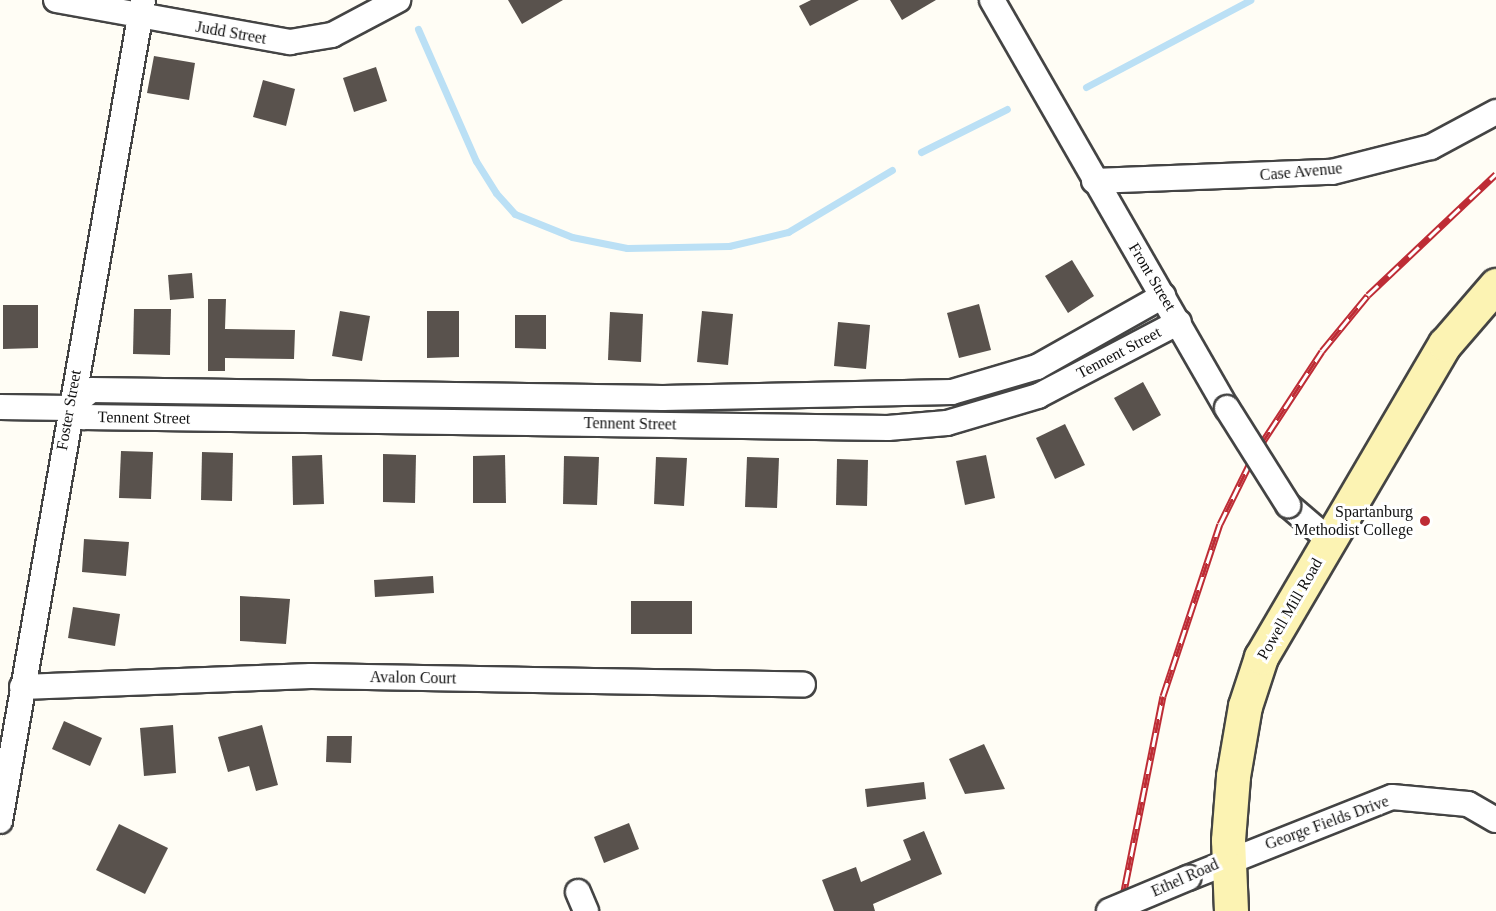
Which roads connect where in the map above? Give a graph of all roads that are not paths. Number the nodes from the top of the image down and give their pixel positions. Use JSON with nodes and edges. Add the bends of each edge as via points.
{"nodes":[{"id":1,"x":56,"y":0,"type":"edge"},
{"id":2,"x":398,"y":0,"type":"edge"},
{"id":3,"x":992,"y":0,"type":"edge"},
{"id":4,"x":142,"y":8,"type":"edge"},
{"id":5,"x":1496,"y":112,"type":"edge"},
{"id":6,"x":1094,"y":181,"type":"junction"},
{"id":7,"x":1496,"y":285,"type":"edge"},
{"id":8,"x":1163,"y":296,"type":"junction"},
{"id":9,"x":1179,"y":322,"type":"junction"},
{"id":10,"x":0,"y":407,"type":"edge"},
{"id":11,"x":69,"y":408,"type":"junction"},
{"id":12,"x":1329,"y":540,"type":"junction"},
{"id":13,"x":803,"y":685,"type":"dead end"},
{"id":14,"x":22,"y":687,"type":"junction"},
{"id":15,"x":1496,"y":820,"type":"edge"},
{"id":16,"x":0,"y":821,"type":"edge"},
{"id":17,"x":1228,"y":859,"type":"junction"},
{"id":18,"x":1109,"y":911,"type":"edge"},
{"id":19,"x":1231,"y":911,"type":"edge"}],
"edges":[{"from":1,"to":4,"type":"street","name":"Judd Street"},
{"from":2,"to":4,"type":"street","name":"Judd Street","via":[[332,35],[290,42]]},
{"from":3,"to":6,"type":"street","name":"Front Street"},
{"from":4,"to":11,"type":"street","name":"Foster Street"},
{"from":5,"to":6,"type":"street","name":"Case Avenue","via":[[1431,147],[1332,172]]},
{"from":6,"to":8,"type":"street","name":"Front Street"},
{"from":7,"to":12,"type":"street","name":"Powell Mill Road","via":[[1445,344]]},
{"from":8,"to":9,"type":"street","name":"Front Street"},
{"from":8,"to":11,"type":"street","name":"Tennent Street","via":[[1037,367],[952,392],[663,398],[91,390]]},
{"from":9,"to":11,"type":"street","name":"Tennent Street","via":[[1038,396],[947,423],[888,428],[83,417]]},
{"from":9,"to":12,"type":"street","name":"Front Street","bridge":true,"via":[[1288,505]]},
{"from":10,"to":11,"type":"street"},
{"from":11,"to":14,"type":"street","name":"Foster Street"},
{"from":12,"to":17,"type":"street","name":"Powell Mill Road","via":[[1252,681],[1233,776]]},
{"from":13,"to":14,"type":"street","name":"Avalon Court","via":[[311,676]]},
{"from":14,"to":16,"type":"street","name":"Foster Street"},
{"from":15,"to":17,"type":"street","name":"George Fields Drive","via":[[1468,804],[1392,797]]},
{"from":17,"to":18,"type":"street","name":"Ethel Road","bridge":true},
{"from":17,"to":19,"type":"street","name":"Powell Mill Road"}]}
